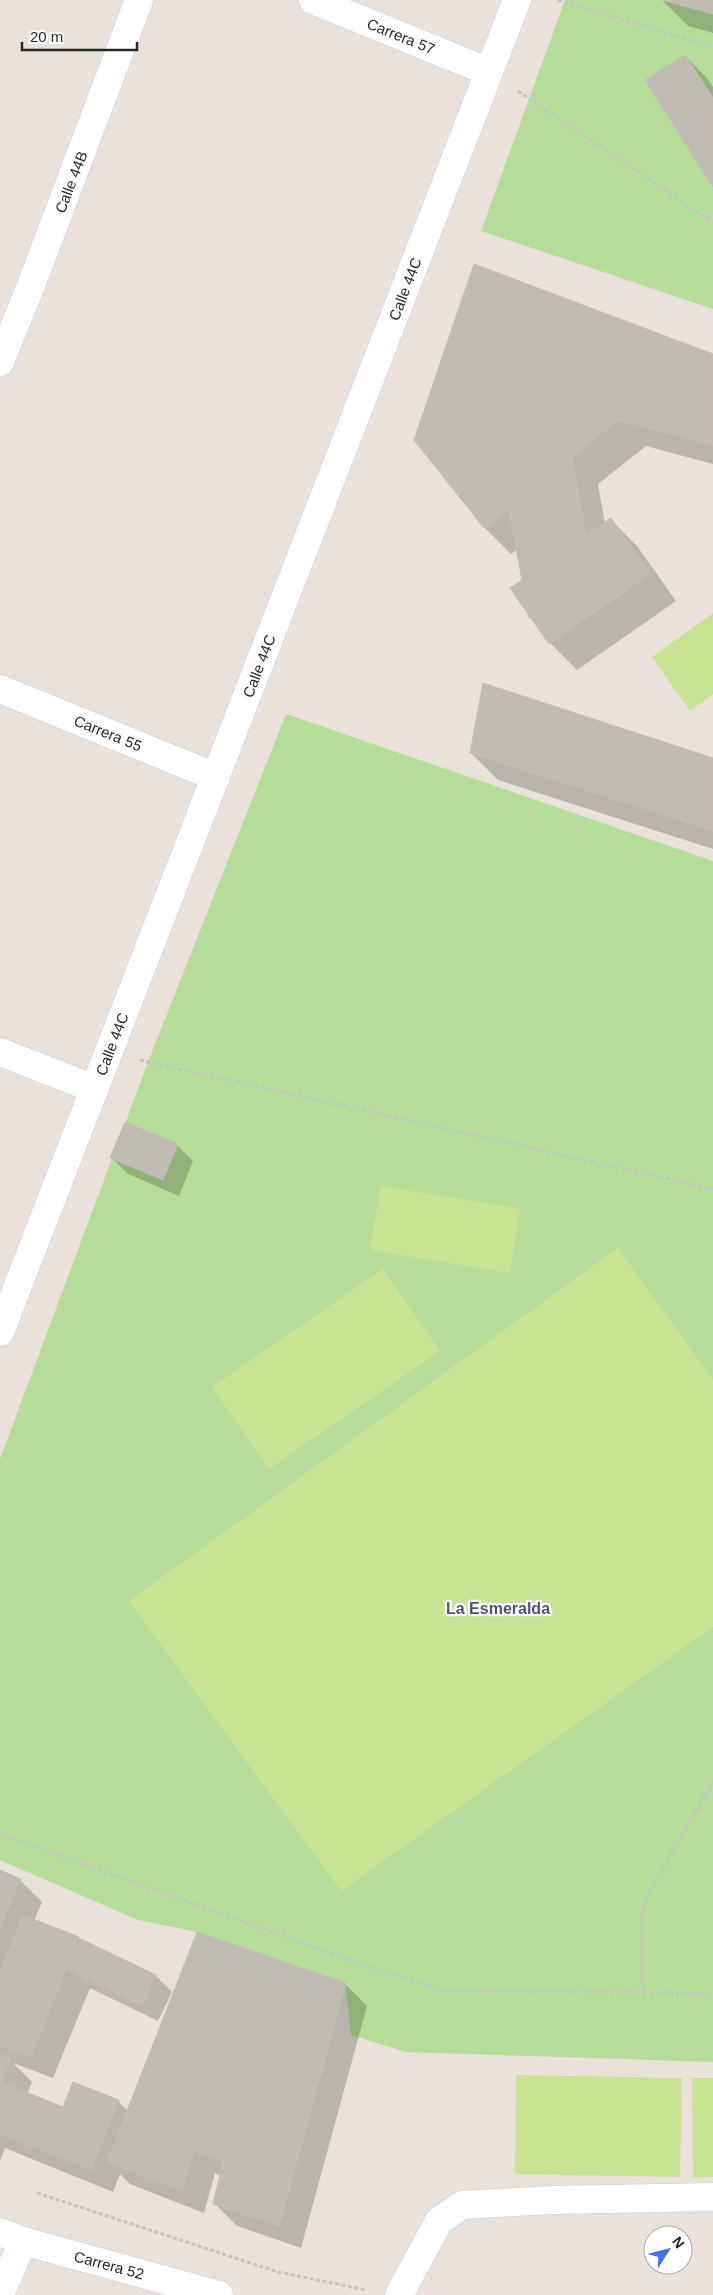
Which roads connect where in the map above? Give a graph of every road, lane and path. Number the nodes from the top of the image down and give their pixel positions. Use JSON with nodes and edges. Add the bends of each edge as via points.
{"nodes":[{"id":1,"x":139,"y":0,"type":"edge"},
{"id":2,"x":312,"y":0,"type":"edge"},
{"id":3,"x":517,"y":0,"type":"edge"},
{"id":4,"x":558,"y":0,"type":"edge"},
{"id":5,"x":713,"y":47,"type":"edge"},
{"id":6,"x":489,"y":72,"type":"junction"},
{"id":7,"x":713,"y":216,"type":"edge"},
{"id":8,"x":706,"y":218,"type":"junction"},
{"id":9,"x":713,"y":222,"type":"edge"},
{"id":10,"x":0,"y":362,"type":"edge"},
{"id":11,"x":0,"y":688,"type":"edge"},
{"id":12,"x":216,"y":777,"type":"junction"},
{"id":13,"x":109,"y":1050,"type":"junction"},
{"id":14,"x":0,"y":1052,"type":"edge"},
{"id":15,"x":94,"y":1089,"type":"junction"},
{"id":16,"x":713,"y":1189,"type":"edge"},
{"id":17,"x":0,"y":1332,"type":"edge"},
{"id":18,"x":713,"y":1782,"type":"edge"},
{"id":19,"x":0,"y":1834,"type":"edge"},
{"id":20,"x":643,"y":1992,"type":"junction"},
{"id":21,"x":713,"y":1995,"type":"edge"},
{"id":22,"x":37,"y":2193,"type":"dead end"},
{"id":23,"x":713,"y":2197,"type":"edge"},
{"id":24,"x":11,"y":2236,"type":"edge"},
{"id":25,"x":388,"y":2293,"type":"edge"},
{"id":26,"x":0,"y":2294,"type":"edge"},
{"id":27,"x":219,"y":2295,"type":"edge"}],
"edges":[{"from":1,"to":10,"type":"street","name":"Calle 44B"},
{"from":2,"to":6,"type":"street","name":"Carrera 57"},
{"from":3,"to":6,"type":"street","name":"Calle 44C"},
{"from":4,"to":5,"type":"path"},
{"from":6,"to":8,"type":"path"},
{"from":6,"to":12,"type":"street","name":"Calle 44C"},
{"from":7,"to":8,"type":"path"},
{"from":8,"to":9,"type":"path"},
{"from":11,"to":12,"type":"street","name":"Carrera 55"},
{"from":12,"to":13,"type":"street","name":"Calle 44C"},
{"from":13,"to":15,"type":"street","name":"Calle 44C"},
{"from":13,"to":16,"type":"path","via":[[158,1064]]},
{"from":14,"to":15,"type":"street"},
{"from":15,"to":17,"type":"street","name":"Calle 44C"},
{"from":18,"to":20,"type":"path","via":[[647,1896],[641,1919]]},
{"from":19,"to":20,"type":"path","via":[[441,1990]]},
{"from":20,"to":21,"type":"path"},
{"from":22,"to":25,"type":"path","via":[[278,2272]]},
{"from":23,"to":25,"type":"street","via":[[462,2205],[439,2221]]},
{"from":24,"to":26,"type":"street"},
{"from":24,"to":27,"type":"street","name":"Carrera 52"}]}
